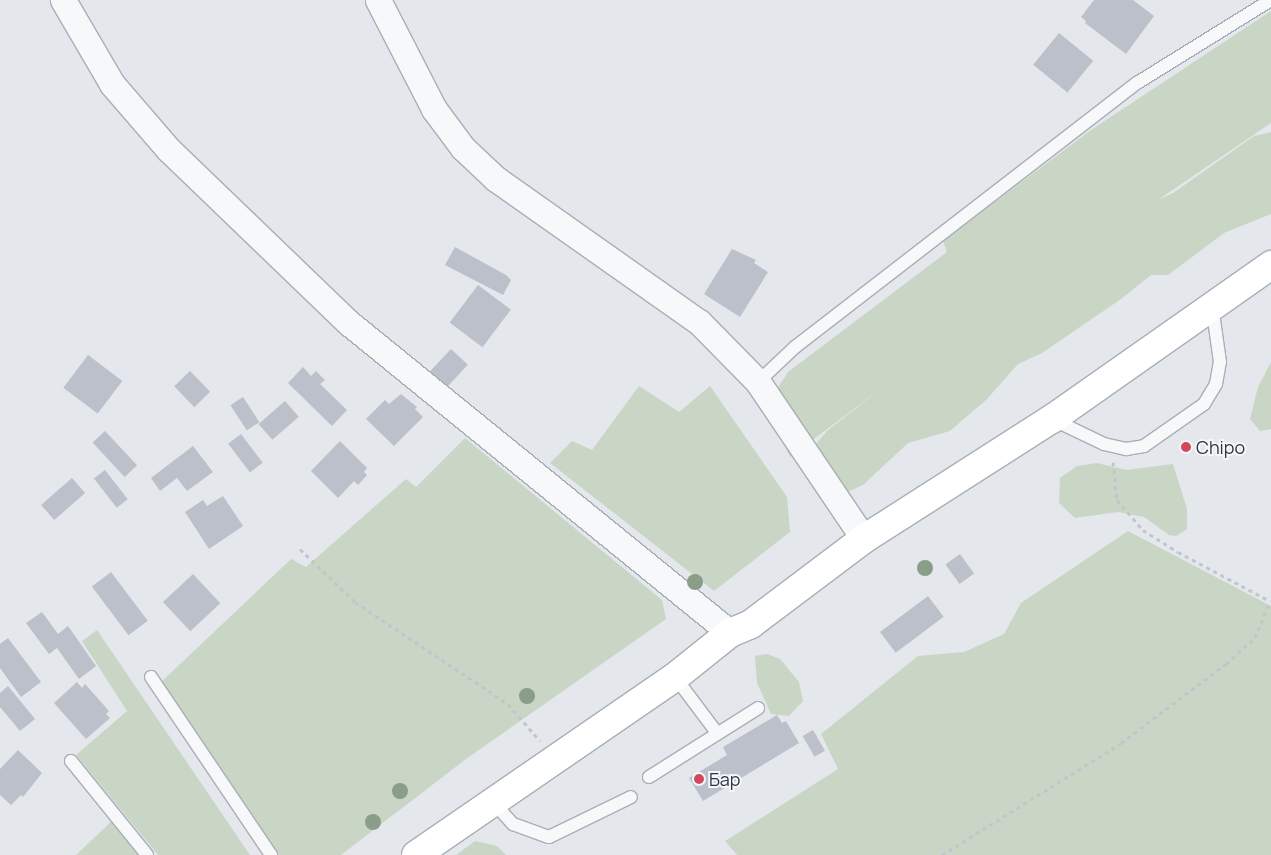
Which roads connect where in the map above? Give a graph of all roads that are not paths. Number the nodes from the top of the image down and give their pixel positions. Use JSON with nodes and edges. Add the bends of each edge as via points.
{"nodes":[{"id":1,"x":63,"y":0,"type":"edge"},
{"id":2,"x":378,"y":0,"type":"edge"},
{"id":3,"x":1271,"y":0,"type":"edge"},
{"id":4,"x":1271,"y":265,"type":"edge"},
{"id":5,"x":1212,"y":306,"type":"junction"},
{"id":6,"x":758,"y":382,"type":"junction"},
{"id":7,"x":1052,"y":418,"type":"junction"},
{"id":8,"x":864,"y":539,"type":"junction"},
{"id":9,"x":730,"y":633,"type":"junction"},
{"id":10,"x":674,"y":677,"type":"junction"},
{"id":11,"x":151,"y":678,"type":"dead end"},
{"id":12,"x":758,"y":708,"type":"dead end"},
{"id":13,"x":717,"y":733,"type":"junction"},
{"id":14,"x":70,"y":761,"type":"dead end"},
{"id":15,"x":649,"y":778,"type":"dead end"},
{"id":16,"x":631,"y":797,"type":"dead end"},
{"id":17,"x":493,"y":802,"type":"junction"},
{"id":18,"x":147,"y":855,"type":"edge"},
{"id":19,"x":271,"y":855,"type":"edge"},
{"id":20,"x":416,"y":855,"type":"edge"}],
"edges":[{"from":1,"to":9,"type":"street","via":[[112,84],[169,150],[349,323]]},
{"from":2,"to":6,"type":"street","via":[[434,109],[463,148],[496,179],[699,322]]},
{"from":3,"to":6,"type":"lane","via":[[1137,83],[795,347]]},
{"from":4,"to":5,"type":"highway"},
{"from":5,"to":7,"type":"highway"},
{"from":5,"to":7,"type":"lane","via":[[1220,362],[1216,384],[1204,404],[1144,446],[1126,449]]},
{"from":6,"to":8,"type":"street"},
{"from":7,"to":8,"type":"highway"},
{"from":8,"to":9,"type":"highway","via":[[751,624]]},
{"from":9,"to":10,"type":"highway"},
{"from":10,"to":13,"type":"lane"},
{"from":10,"to":17,"type":"highway"},
{"from":11,"to":19,"type":"lane"},
{"from":12,"to":13,"type":"lane"},
{"from":13,"to":15,"type":"lane"},
{"from":14,"to":18,"type":"lane"},
{"from":16,"to":17,"type":"lane","via":[[549,837],[513,824]]},
{"from":17,"to":20,"type":"highway"}]}
